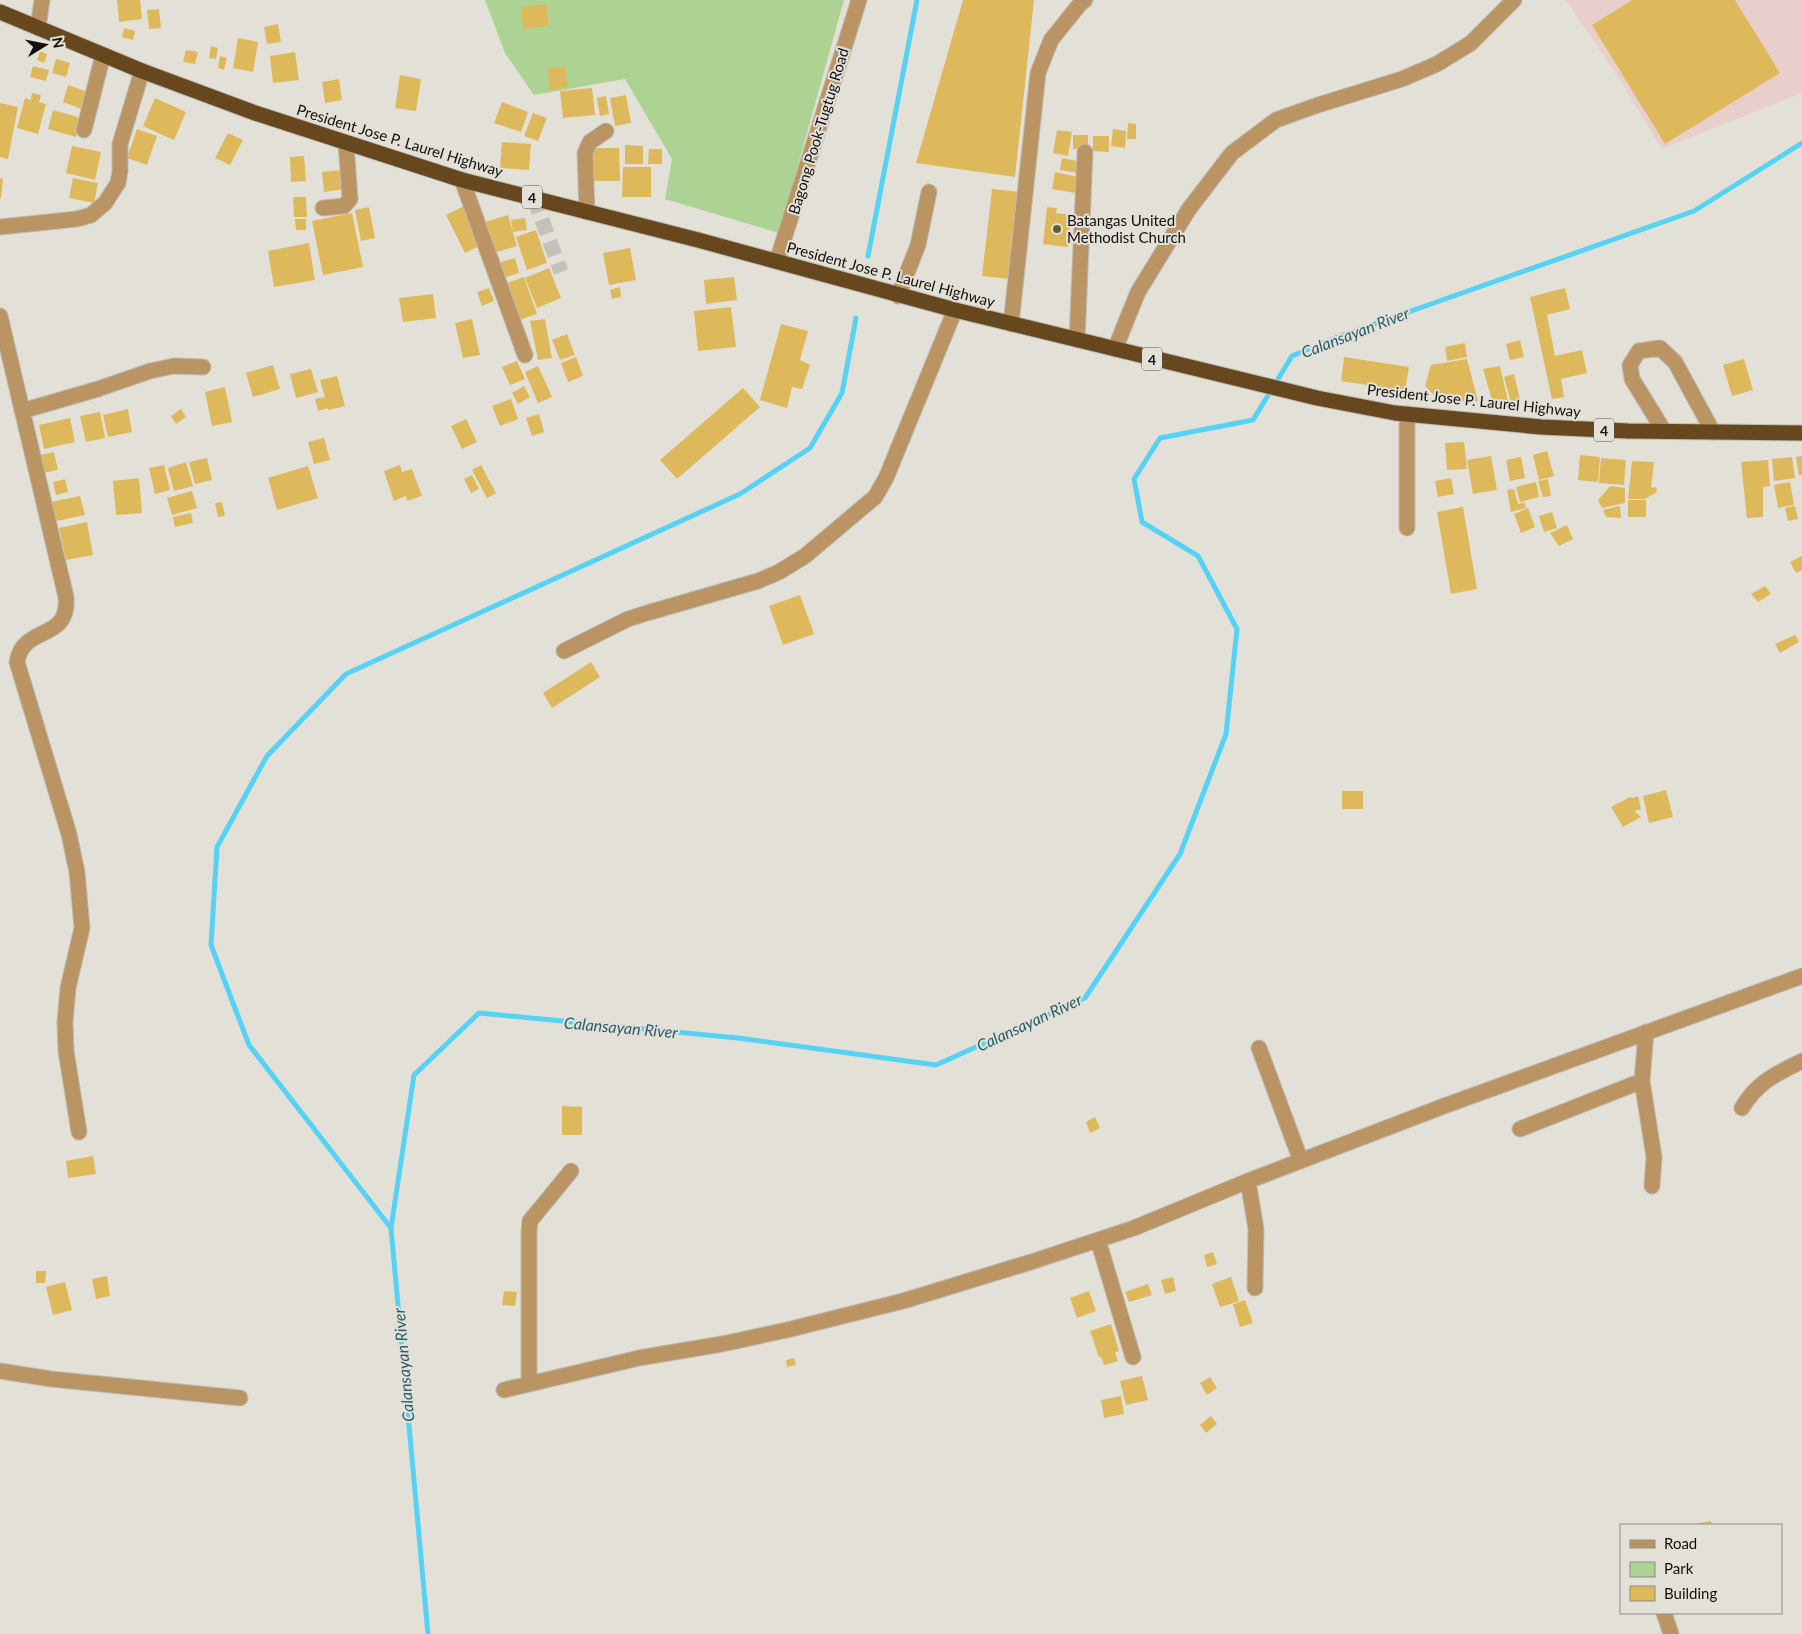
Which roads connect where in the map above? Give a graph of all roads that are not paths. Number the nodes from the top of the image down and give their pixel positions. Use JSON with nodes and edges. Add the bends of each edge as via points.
{"nodes":[{"id":1,"x":42,"y":0,"type":"edge"},
{"id":2,"x":859,"y":0,"type":"edge"},
{"id":3,"x":1085,"y":0,"type":"edge"},
{"id":4,"x":1514,"y":0,"type":"edge"},
{"id":5,"x":0,"y":12,"type":"edge"},
{"id":6,"x":38,"y":28,"type":"junction"},
{"id":7,"x":103,"y":56,"type":"junction"},
{"id":8,"x":142,"y":71,"type":"junction"},
{"id":9,"x":84,"y":130,"type":"dead end"},
{"id":10,"x":606,"y":132,"type":"dead end"},
{"id":11,"x":346,"y":143,"type":"junction"},
{"id":12,"x":1086,"y":152,"type":"dead end"},
{"id":13,"x":462,"y":180,"type":"junction"},
{"id":14,"x":930,"y":192,"type":"dead end"},
{"id":15,"x":323,"y":208,"type":"dead end"},
{"id":16,"x":587,"y":212,"type":"junction"},
{"id":17,"x":0,"y":227,"type":"edge"},
{"id":18,"x":777,"y":261,"type":"junction"},
{"id":19,"x":898,"y":296,"type":"junction"},
{"id":20,"x":955,"y":310,"type":"junction"},
{"id":21,"x":0,"y":316,"type":"edge"},
{"id":22,"x":1011,"y":324,"type":"junction"},
{"id":23,"x":1077,"y":340,"type":"junction"},
{"id":24,"x":1115,"y":349,"type":"junction"},
{"id":25,"x":525,"y":354,"type":"dead end"},
{"id":26,"x":203,"y":367,"type":"dead end"},
{"id":27,"x":22,"y":411,"type":"junction"},
{"id":28,"x":1407,"y":414,"type":"junction"},
{"id":29,"x":1664,"y":431,"type":"junction"},
{"id":30,"x":1713,"y":432,"type":"junction"},
{"id":31,"x":1802,"y":433,"type":"edge"},
{"id":32,"x":1407,"y":528,"type":"dead end"},
{"id":33,"x":564,"y":651,"type":"dead end"},
{"id":34,"x":1802,"y":976,"type":"edge"},
{"id":35,"x":1646,"y":1032,"type":"junction"},
{"id":36,"x":1259,"y":1048,"type":"dead end"},
{"id":37,"x":1802,"y":1061,"type":"edge"},
{"id":38,"x":1642,"y":1081,"type":"junction"},
{"id":39,"x":1742,"y":1108,"type":"dead end"},
{"id":40,"x":1520,"y":1129,"type":"dead end"},
{"id":41,"x":79,"y":1132,"type":"dead end"},
{"id":42,"x":1301,"y":1161,"type":"junction"},
{"id":43,"x":571,"y":1171,"type":"dead end"},
{"id":44,"x":1248,"y":1181,"type":"junction"},
{"id":45,"x":1652,"y":1186,"type":"dead end"},
{"id":46,"x":1098,"y":1240,"type":"junction"},
{"id":47,"x":1255,"y":1288,"type":"dead end"},
{"id":48,"x":1133,"y":1357,"type":"dead end"},
{"id":49,"x":0,"y":1371,"type":"edge"},
{"id":50,"x":529,"y":1382,"type":"junction"},
{"id":51,"x":504,"y":1390,"type":"dead end"},
{"id":52,"x":240,"y":1398,"type":"dead end"},
{"id":53,"x":1664,"y":1614,"type":"edge"},
{"id":54,"x":1670,"y":1634,"type":"edge"}],
"edges":[{"from":1,"to":6,"type":"street"},
{"from":2,"to":18,"type":"street","name":"Bagong Pook-Tugtug Road"},
{"from":3,"to":22,"type":"street","via":[[1051,40],[1038,74]]},
{"from":4,"to":24,"type":"street","via":[[1470,43],[1437,64],[1402,79],[1276,120],[1232,153],[1189,209],[1138,292]]},
{"from":5,"to":6,"type":"highway","name":"President Jose P. Laurel Highway","number":"4"},
{"from":6,"to":7,"type":"highway","name":"President Jose P. Laurel Highway","number":"4"},
{"from":7,"to":8,"type":"highway","name":"President Jose P. Laurel Highway","number":"4"},
{"from":7,"to":9,"type":"street"},
{"from":8,"to":11,"type":"highway","name":"President Jose P. Laurel Highway","number":"4"},
{"from":8,"to":17,"type":"street","via":[[120,144],[118,184],[105,204],[91,215],[77,219]]},
{"from":10,"to":16,"type":"street","via":[[590,142],[585,153]]},
{"from":11,"to":13,"type":"highway","name":"President Jose P. Laurel Highway","number":"4"},
{"from":11,"to":15,"type":"street","via":[[350,199],[344,206]]},
{"from":12,"to":23,"type":"street"},
{"from":13,"to":16,"type":"highway","name":"President Jose P. Laurel Highway","number":"4"},
{"from":13,"to":25,"type":"street"},
{"from":14,"to":19,"type":"street","via":[[918,245]]},
{"from":16,"to":18,"type":"highway","name":"President Jose P. Laurel Highway","number":"4"},
{"from":18,"to":19,"type":"highway","name":"President Jose P. Laurel Highway","number":"4"},
{"from":19,"to":20,"type":"highway","name":"President Jose P. Laurel Highway","number":"4"},
{"from":20,"to":22,"type":"highway","name":"President Jose P. Laurel Highway","number":"4"},
{"from":20,"to":33,"type":"street","via":[[886,478],[875,497],[805,556],[779,572],[646,613]]},
{"from":21,"to":27,"type":"street"},
{"from":22,"to":23,"type":"highway","name":"President Jose P. Laurel Highway","number":"4"},
{"from":23,"to":24,"type":"highway","name":"President Jose P. Laurel Highway","number":"4"},
{"from":24,"to":28,"type":"highway","name":"President Jose P. Laurel Highway","number":"4","via":[[1317,398]]},
{"from":26,"to":27,"type":"street","via":[[174,366],[150,371]]},
{"from":27,"to":41,"type":"street","via":[[67,607],[59,624],[24,645],[17,662],[69,834],[77,872],[82,928],[68,988],[65,1022],[66,1052]]},
{"from":28,"to":29,"type":"highway","name":"President Jose P. Laurel Highway","number":"4","via":[[1541,427]]},
{"from":28,"to":32,"type":"street"},
{"from":29,"to":30,"type":"highway","name":"President Jose P. Laurel Highway","number":"4"},
{"from":29,"to":30,"type":"street","via":[[1632,379],[1630,365],[1639,351],[1660,348],[1675,362]]},
{"from":30,"to":31,"type":"highway","name":"President Jose P. Laurel Highway","number":"4"},
{"from":34,"to":35,"type":"street"},
{"from":35,"to":38,"type":"street"},
{"from":35,"to":42,"type":"street"},
{"from":36,"to":42,"type":"street"},
{"from":37,"to":39,"type":"street","via":[[1758,1085]]},
{"from":38,"to":40,"type":"street"},
{"from":38,"to":45,"type":"street","via":[[1654,1157]]},
{"from":42,"to":44,"type":"street"},
{"from":43,"to":50,"type":"street","via":[[530,1221]]},
{"from":44,"to":46,"type":"street"},
{"from":44,"to":47,"type":"street","via":[[1256,1229]]},
{"from":46,"to":48,"type":"street"},
{"from":46,"to":50,"type":"street","via":[[884,1306],[722,1344]]},
{"from":49,"to":52,"type":"street"},
{"from":50,"to":51,"type":"street"},
{"from":53,"to":54,"type":"street"}]}
